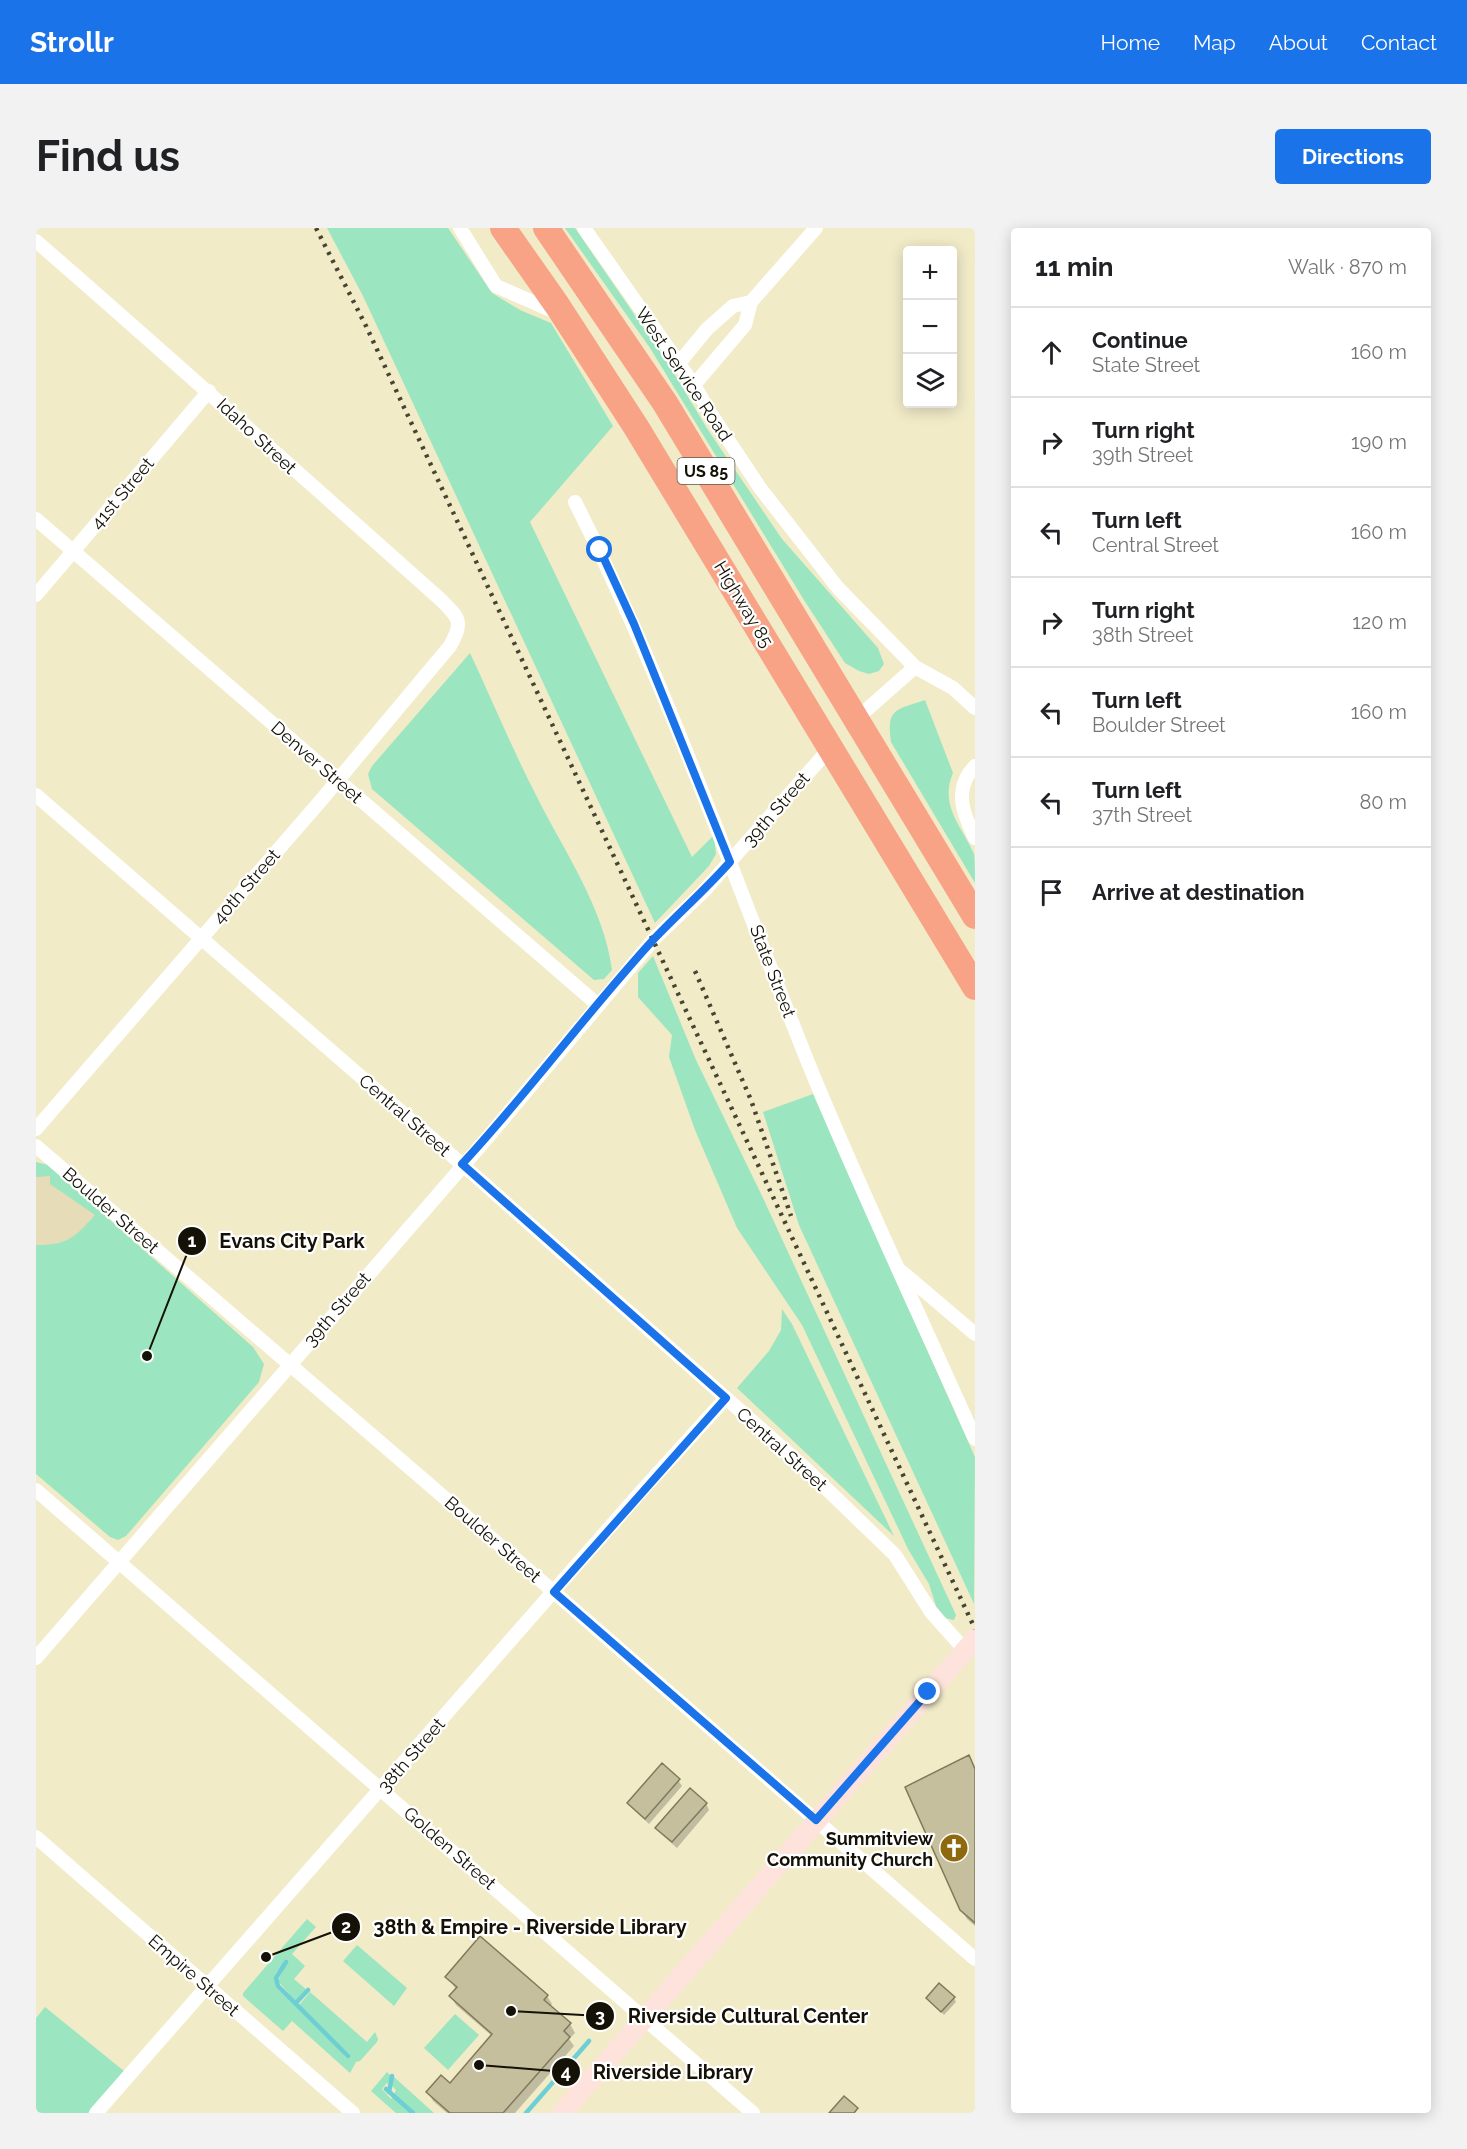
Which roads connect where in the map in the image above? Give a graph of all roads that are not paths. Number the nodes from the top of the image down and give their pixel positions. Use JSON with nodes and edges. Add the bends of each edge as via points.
{"nodes":[{"id":1,"x":459,"y":228,"type":"edge"},
{"id":2,"x":503,"y":228,"type":"edge"},
{"id":3,"x":546,"y":228,"type":"edge"},
{"id":4,"x":584,"y":228,"type":"edge"},
{"id":5,"x":816,"y":228,"type":"edge"},
{"id":6,"x":36,"y":241,"type":"edge"},
{"id":7,"x":750,"y":302,"type":"junction"},
{"id":8,"x":563,"y":315,"type":"junction"},
{"id":9,"x":679,"y":363,"type":"junction"},
{"id":10,"x":694,"y":385,"type":"junction"},
{"id":11,"x":209,"y":391,"type":"junction"},
{"id":12,"x":575,"y":502,"type":"dead end"},
{"id":13,"x":36,"y":519,"type":"edge"},
{"id":14,"x":73,"y":551,"type":"junction"},
{"id":15,"x":36,"y":595,"type":"edge"},
{"id":16,"x":453,"y":640,"type":"joint"},
{"id":17,"x":915,"y":667,"type":"junction"},
{"id":18,"x":975,"y":708,"type":"edge"},
{"id":19,"x":855,"y":720,"type":"junction"},
{"id":20,"x":831,"y":747,"type":"junction"},
{"id":21,"x":975,"y":766,"type":"edge"},
{"id":22,"x":337,"y":780,"type":"junction"},
{"id":23,"x":36,"y":795,"type":"edge"},
{"id":24,"x":975,"y":838,"type":"edge"},
{"id":25,"x":730,"y":862,"type":"junction"},
{"id":26,"x":975,"y":916,"type":"edge"},
{"id":27,"x":201,"y":939,"type":"junction"},
{"id":28,"x":975,"y":987,"type":"edge"},
{"id":29,"x":598,"y":1005,"type":"junction"},
{"id":30,"x":36,"y":1129,"type":"edge"},
{"id":31,"x":36,"y":1146,"type":"edge"},
{"id":32,"x":462,"y":1164,"type":"junction"},
{"id":33,"x":896,"y":1268,"type":"junction"},
{"id":34,"x":975,"y":1334,"type":"edge"},
{"id":35,"x":290,"y":1364,"type":"junction"},
{"id":36,"x":726,"y":1398,"type":"junction"},
{"id":37,"x":975,"y":1439,"type":"edge"},
{"id":38,"x":36,"y":1490,"type":"edge"},
{"id":39,"x":119,"y":1563,"type":"junction"},
{"id":40,"x":554,"y":1592,"type":"junction"},
{"id":41,"x":970,"y":1644,"type":"edge"},
{"id":42,"x":36,"y":1658,"type":"edge"},
{"id":43,"x":382,"y":1789,"type":"junction"},
{"id":44,"x":816,"y":1820,"type":"junction"},
{"id":45,"x":36,"y":1838,"type":"edge"},
{"id":46,"x":975,"y":1959,"type":"edge"},
{"id":47,"x":207,"y":1987,"type":"junction"},
{"id":48,"x":645,"y":2018,"type":"junction"},
{"id":49,"x":96,"y":2113,"type":"edge"},
{"id":50,"x":353,"y":2113,"type":"edge"},
{"id":51,"x":562,"y":2113,"type":"edge"},
{"id":52,"x":753,"y":2113,"type":"edge"}],
"edges":[{"from":1,"to":8,"type":"street","via":[[496,286]]},
{"from":2,"to":8,"type":"highway","name":"Highway 85","number":"US 85"},
{"from":3,"to":19,"type":"highway","name":"Highway 85","number":"US 85","via":[[665,403]]},
{"from":4,"to":9,"type":"street","name":"West Service Road"},
{"from":5,"to":7,"type":"street"},
{"from":6,"to":11,"type":"street","name":"Idaho Street"},
{"from":7,"to":9,"type":"street","via":[[733,306],[707,329]]},
{"from":7,"to":10,"type":"street","via":[[741,332]]},
{"from":8,"to":20,"type":"highway","name":"Highway 85","number":"US 85"},
{"from":9,"to":10,"type":"street","name":"West Service Road"},
{"from":10,"to":17,"type":"street","name":"West Service Road","via":[[759,488],[790,529],[838,588]]},
{"from":11,"to":14,"type":"street","name":"41st Street"},
{"from":11,"to":16,"type":"street","name":"Idaho Street","via":[[457,616],[459,624]]},
{"from":12,"to":25,"type":"street","name":"State Street","via":[[634,624]]},
{"from":13,"to":14,"type":"street","name":"Denver Street"},
{"from":14,"to":15,"type":"street","name":"41st Street"},
{"from":14,"to":22,"type":"street","name":"Denver Street"},
{"from":16,"to":22,"type":"street","name":"40th Street"},
{"from":17,"to":18,"type":"street","name":"West Service Road","via":[[953,688]]},
{"from":17,"to":19,"type":"street"},
{"from":19,"to":26,"type":"highway","name":"Highway 85","number":"US 85"},
{"from":20,"to":25,"type":"street","name":"39th Street"},
{"from":20,"to":28,"type":"highway","name":"Highway 85","number":"US 85"},
{"from":21,"to":24,"type":"street","via":[[960,797]]},
{"from":22,"to":27,"type":"street","name":"40th Street"},
{"from":22,"to":29,"type":"street","name":"Denver Street"},
{"from":23,"to":27,"type":"street","name":"Central Street"},
{"from":25,"to":29,"type":"street","name":"39th Street","via":[[654,939]]},
{"from":25,"to":33,"type":"street","name":"State Street","via":[[808,1061]]},
{"from":27,"to":30,"type":"street","name":"40th Street"},
{"from":27,"to":32,"type":"street","name":"Central Street"},
{"from":29,"to":32,"type":"street","name":"39th Street"},
{"from":31,"to":35,"type":"street","name":"Boulder Street"},
{"from":32,"to":35,"type":"street","name":"39th Street"},
{"from":32,"to":36,"type":"street","name":"Central Street"},
{"from":33,"to":34,"type":"street"},
{"from":33,"to":37,"type":"street","name":"State Street"},
{"from":35,"to":39,"type":"street","name":"39th Street"},
{"from":35,"to":40,"type":"street","name":"Boulder Street"},
{"from":36,"to":40,"type":"street","name":"38th Street"},
{"from":36,"to":41,"type":"street","name":"Central Street","via":[[895,1555],[931,1612]]},
{"from":38,"to":39,"type":"street","name":"Golden Street"},
{"from":39,"to":42,"type":"street","name":"39th Street"},
{"from":39,"to":43,"type":"street","name":"Golden Street"},
{"from":40,"to":43,"type":"street","name":"38th Street"},
{"from":40,"to":44,"type":"street","name":"Boulder Street"},
{"from":41,"to":44,"type":"main road"},
{"from":43,"to":47,"type":"street","name":"38th Street"},
{"from":43,"to":48,"type":"street","name":"Golden Street"},
{"from":44,"to":46,"type":"street","name":"Boulder Street"},
{"from":44,"to":48,"type":"main road"},
{"from":45,"to":47,"type":"street","name":"Empire Street"},
{"from":47,"to":49,"type":"street","name":"38th Street"},
{"from":47,"to":50,"type":"street","name":"Empire Street"},
{"from":48,"to":51,"type":"main road"},
{"from":48,"to":52,"type":"street","name":"Golden Street"}]}
